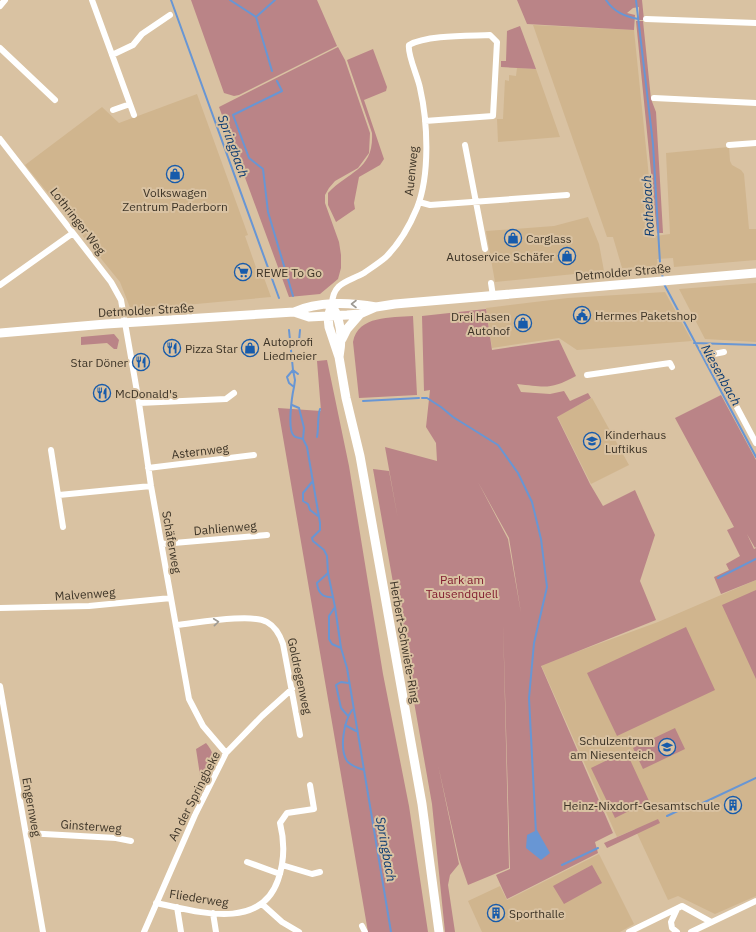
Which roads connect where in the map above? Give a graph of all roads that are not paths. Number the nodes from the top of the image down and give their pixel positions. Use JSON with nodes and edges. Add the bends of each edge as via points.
{"nodes":[{"id":1,"x":5,"y":0,"type":"edge"},
{"id":2,"x":92,"y":0,"type":"edge"},
{"id":3,"x":0,"y":6,"type":"edge"},
{"id":4,"x":170,"y":15,"type":"dead end"},
{"id":5,"x":646,"y":19,"type":"dead end"},
{"id":6,"x":756,"y":23,"type":"edge"},
{"id":7,"x":0,"y":48,"type":"edge"},
{"id":8,"x":112,"y":55,"type":"junction"},
{"id":9,"x":654,"y":98,"type":"dead end"},
{"id":10,"x":55,"y":100,"type":"dead end"},
{"id":11,"x":756,"y":103,"type":"edge"},
{"id":12,"x":130,"y":104,"type":"junction"},
{"id":13,"x":113,"y":110,"type":"dead end"},
{"id":14,"x":134,"y":115,"type":"dead end"},
{"id":15,"x":425,"y":121,"type":"junction"},
{"id":16,"x":0,"y":139,"type":"edge"},
{"id":17,"x":756,"y":143,"type":"edge"},
{"id":18,"x":465,"y":145,"type":"dead end"},
{"id":19,"x":729,"y":145,"type":"dead end"},
{"id":20,"x":567,"y":195,"type":"dead end"},
{"id":21,"x":476,"y":201,"type":"junction"},
{"id":22,"x":419,"y":202,"type":"junction"},
{"id":23,"x":74,"y":233,"type":"junction"},
{"id":24,"x":485,"y":249,"type":"dead end"},
{"id":25,"x":756,"y":273,"type":"edge"},
{"id":26,"x":491,"y":283,"type":"dead end"},
{"id":27,"x":0,"y":285,"type":"edge"},
{"id":28,"x":493,"y":296,"type":"junction"},
{"id":29,"x":332,"y":304,"type":"junction"},
{"id":30,"x":376,"y":307,"type":"junction"},
{"id":31,"x":294,"y":312,"type":"junction"},
{"id":32,"x":360,"y":314,"type":"junction"},
{"id":33,"x":333,"y":316,"type":"junction"},
{"id":34,"x":124,"y":323,"type":"junction"},
{"id":35,"x":0,"y":333,"type":"edge"},
{"id":36,"x":342,"y":341,"type":"junction"},
{"id":37,"x":724,"y":352,"type":"dead end"},
{"id":38,"x":339,"y":357,"type":"junction"},
{"id":39,"x":672,"y":367,"type":"dead end"},
{"id":40,"x":587,"y":375,"type":"dead end"},
{"id":41,"x":234,"y":393,"type":"dead end"},
{"id":42,"x":139,"y":403,"type":"junction"},
{"id":43,"x":756,"y":442,"type":"edge"},
{"id":44,"x":51,"y":450,"type":"dead end"},
{"id":45,"x":254,"y":455,"type":"dead end"},
{"id":46,"x":148,"y":468,"type":"junction"},
{"id":47,"x":151,"y":486,"type":"junction"},
{"id":48,"x":58,"y":495,"type":"junction"},
{"id":49,"x":63,"y":527,"type":"dead end"},
{"id":50,"x":267,"y":535,"type":"dead end"},
{"id":51,"x":162,"y":544,"type":"junction"},
{"id":52,"x":171,"y":598,"type":"junction"},
{"id":53,"x":0,"y":608,"type":"edge"},
{"id":54,"x":177,"y":625,"type":"junction"},
{"id":55,"x":0,"y":686,"type":"edge"},
{"id":56,"x":292,"y":689,"type":"junction"},
{"id":57,"x":300,"y":736,"type":"dead end"},
{"id":58,"x":226,"y":753,"type":"junction"},
{"id":59,"x":310,"y":785,"type":"dead end"},
{"id":60,"x":314,"y":809,"type":"junction"},
{"id":61,"x":315,"y":816,"type":"dead end"},
{"id":62,"x":26,"y":833,"type":"junction"},
{"id":63,"x":131,"y":840,"type":"dead end"},
{"id":64,"x":247,"y":862,"type":"dead end"},
{"id":65,"x":282,"y":865,"type":"junction"},
{"id":66,"x":320,"y":872,"type":"dead end"},
{"id":67,"x":280,"y":874,"type":"junction"},
{"id":68,"x":756,"y":901,"type":"edge"},
{"id":69,"x":156,"y":903,"type":"junction"},
{"id":70,"x":262,"y":904,"type":"junction"},
{"id":71,"x":177,"y":907,"type":"junction"},
{"id":72,"x":678,"y":908,"type":"junction"},
{"id":73,"x":213,"y":913,"type":"junction"},
{"id":74,"x":711,"y":922,"type":"junction"},
{"id":75,"x":362,"y":926,"type":"dead end"},
{"id":76,"x":43,"y":932,"type":"edge"},
{"id":77,"x":144,"y":932,"type":"edge"},
{"id":78,"x":181,"y":932,"type":"edge"},
{"id":79,"x":216,"y":932,"type":"edge"},
{"id":80,"x":299,"y":932,"type":"edge"},
{"id":81,"x":365,"y":932,"type":"edge"},
{"id":82,"x":439,"y":932,"type":"edge"},
{"id":83,"x":629,"y":932,"type":"edge"},
{"id":84,"x":677,"y":932,"type":"edge"},
{"id":85,"x":691,"y":932,"type":"edge"}],
"edges":[{"from":1,"to":3,"type":"street"},
{"from":2,"to":8,"type":"street"},
{"from":4,"to":8,"type":"street","via":[[142,34],[133,45]]},
{"from":5,"to":6,"type":"street"},
{"from":7,"to":10,"type":"street"},
{"from":8,"to":12,"type":"street"},
{"from":9,"to":11,"type":"street"},
{"from":12,"to":13,"type":"street"},
{"from":12,"to":14,"type":"street"},
{"from":15,"to":15,"type":"street","name":"Auenweg","via":[[421,90],[409,53],[409,45],[430,39],[490,34],[495,38],[497,53],[493,116]]},
{"from":15,"to":22,"type":"street","name":"Auenweg","via":[[425,162]]},
{"from":16,"to":23,"type":"street","name":"Lothringer Weg"},
{"from":17,"to":19,"type":"street"},
{"from":18,"to":21,"type":"street"},
{"from":20,"to":21,"type":"street"},
{"from":21,"to":22,"type":"street","via":[[430,205]]},
{"from":21,"to":24,"type":"street"},
{"from":22,"to":29,"type":"street","name":"Auenweg","via":[[408,225],[387,256],[364,273],[338,287]]},
{"from":23,"to":27,"type":"street"},
{"from":23,"to":34,"type":"street","name":"Lothringer Weg","via":[[114,287],[121,300]]},
{"from":25,"to":28,"type":"main road","name":"Detmolder Straße"},
{"from":26,"to":28,"type":"street"},
{"from":28,"to":30,"type":"main road","name":"Detmolder Straße"},
{"from":30,"to":29,"type":"main road","name":"Detmolder Straße","one_way":true,"via":[[359,303]]},
{"from":29,"to":31,"type":"main road","name":"Detmolder Straße","via":[[307,306]]},
{"from":29,"to":33,"type":"main road","name":"Herbert-Schwiete-Ring"},
{"from":30,"to":32,"type":"main road","name":"Detmolder Straße"},
{"from":31,"to":33,"type":"main road","name":"Detmolder Straße","via":[[309,317]]},
{"from":31,"to":34,"type":"main road","name":"Detmolder Straße"},
{"from":32,"to":33,"type":"main road","name":"Detmolder Straße"},
{"from":32,"to":36,"type":"main road","via":[[347,328]]},
{"from":33,"to":36,"type":"main road","name":"Herbert-Schwiete-Ring"},
{"from":33,"to":38,"type":"main road","name":"Herbert-Schwiete-Ring","via":[[333,343]]},
{"from":34,"to":35,"type":"main road","name":"Detmolder Straße"},
{"from":34,"to":42,"type":"street","name":"Schäferweg"},
{"from":36,"to":38,"type":"main road","name":"Herbert-Schwiete-Ring"},
{"from":37,"to":43,"type":"street","via":[[709,355]]},
{"from":38,"to":82,"type":"main road","name":"Herbert-Schwiete-Ring","via":[[360,456],[420,797]]},
{"from":39,"to":40,"type":"street","via":[[670,364]]},
{"from":41,"to":42,"type":"street","via":[[226,399]]},
{"from":42,"to":46,"type":"street","name":"Schäferweg"},
{"from":44,"to":48,"type":"street"},
{"from":45,"to":46,"type":"street","name":"Asternweg"},
{"from":46,"to":47,"type":"street","name":"Schäferweg"},
{"from":47,"to":48,"type":"street"},
{"from":47,"to":51,"type":"street","name":"Schäferweg"},
{"from":48,"to":49,"type":"street"},
{"from":50,"to":51,"type":"street","name":"Dahlienweg"},
{"from":51,"to":52,"type":"street","name":"Schäferweg"},
{"from":52,"to":53,"type":"street","name":"Malvenweg","via":[[90,606]]},
{"from":52,"to":54,"type":"street","name":"Schäferweg"},
{"from":54,"to":56,"type":"street","name":"Goldregenweg","one_way":true,"via":[[247,618],[267,622],[280,634]]},
{"from":54,"to":58,"type":"street","name":"Schäferweg","via":[[189,699],[203,726]]},
{"from":55,"to":62,"type":"street","name":"Engernweg"},
{"from":56,"to":57,"type":"street","name":"Goldregenweg"},
{"from":56,"to":58,"type":"street","name":"An der Springbeke"},
{"from":58,"to":69,"type":"street","name":"An der Springbeke"},
{"from":59,"to":60,"type":"street"},
{"from":60,"to":61,"type":"street"},
{"from":60,"to":65,"type":"street","name":"Fliederweg","via":[[287,813],[280,823],[285,842]]},
{"from":62,"to":63,"type":"street","name":"Ginsterweg"},
{"from":62,"to":76,"type":"street","name":"Engernweg"},
{"from":64,"to":67,"type":"street"},
{"from":65,"to":66,"type":"street","via":[[312,874]]},
{"from":65,"to":67,"type":"street","name":"Fliederweg"},
{"from":67,"to":70,"type":"street","name":"Fliederweg","via":[[273,893]]},
{"from":68,"to":74,"type":"street"},
{"from":69,"to":71,"type":"street","name":"Fliederweg"},
{"from":69,"to":77,"type":"street","name":"An der Springbeke"},
{"from":70,"to":73,"type":"street","name":"Fliederweg","via":[[241,914]]},
{"from":70,"to":80,"type":"street","via":[[282,922]]},
{"from":71,"to":73,"type":"street","name":"Fliederweg"},
{"from":71,"to":78,"type":"street"},
{"from":72,"to":74,"type":"street","via":[[682,906]]},
{"from":72,"to":83,"type":"street"},
{"from":72,"to":84,"type":"street","via":[[670,922]]},
{"from":73,"to":79,"type":"street"},
{"from":74,"to":85,"type":"street"},
{"from":75,"to":81,"type":"street"}]}
